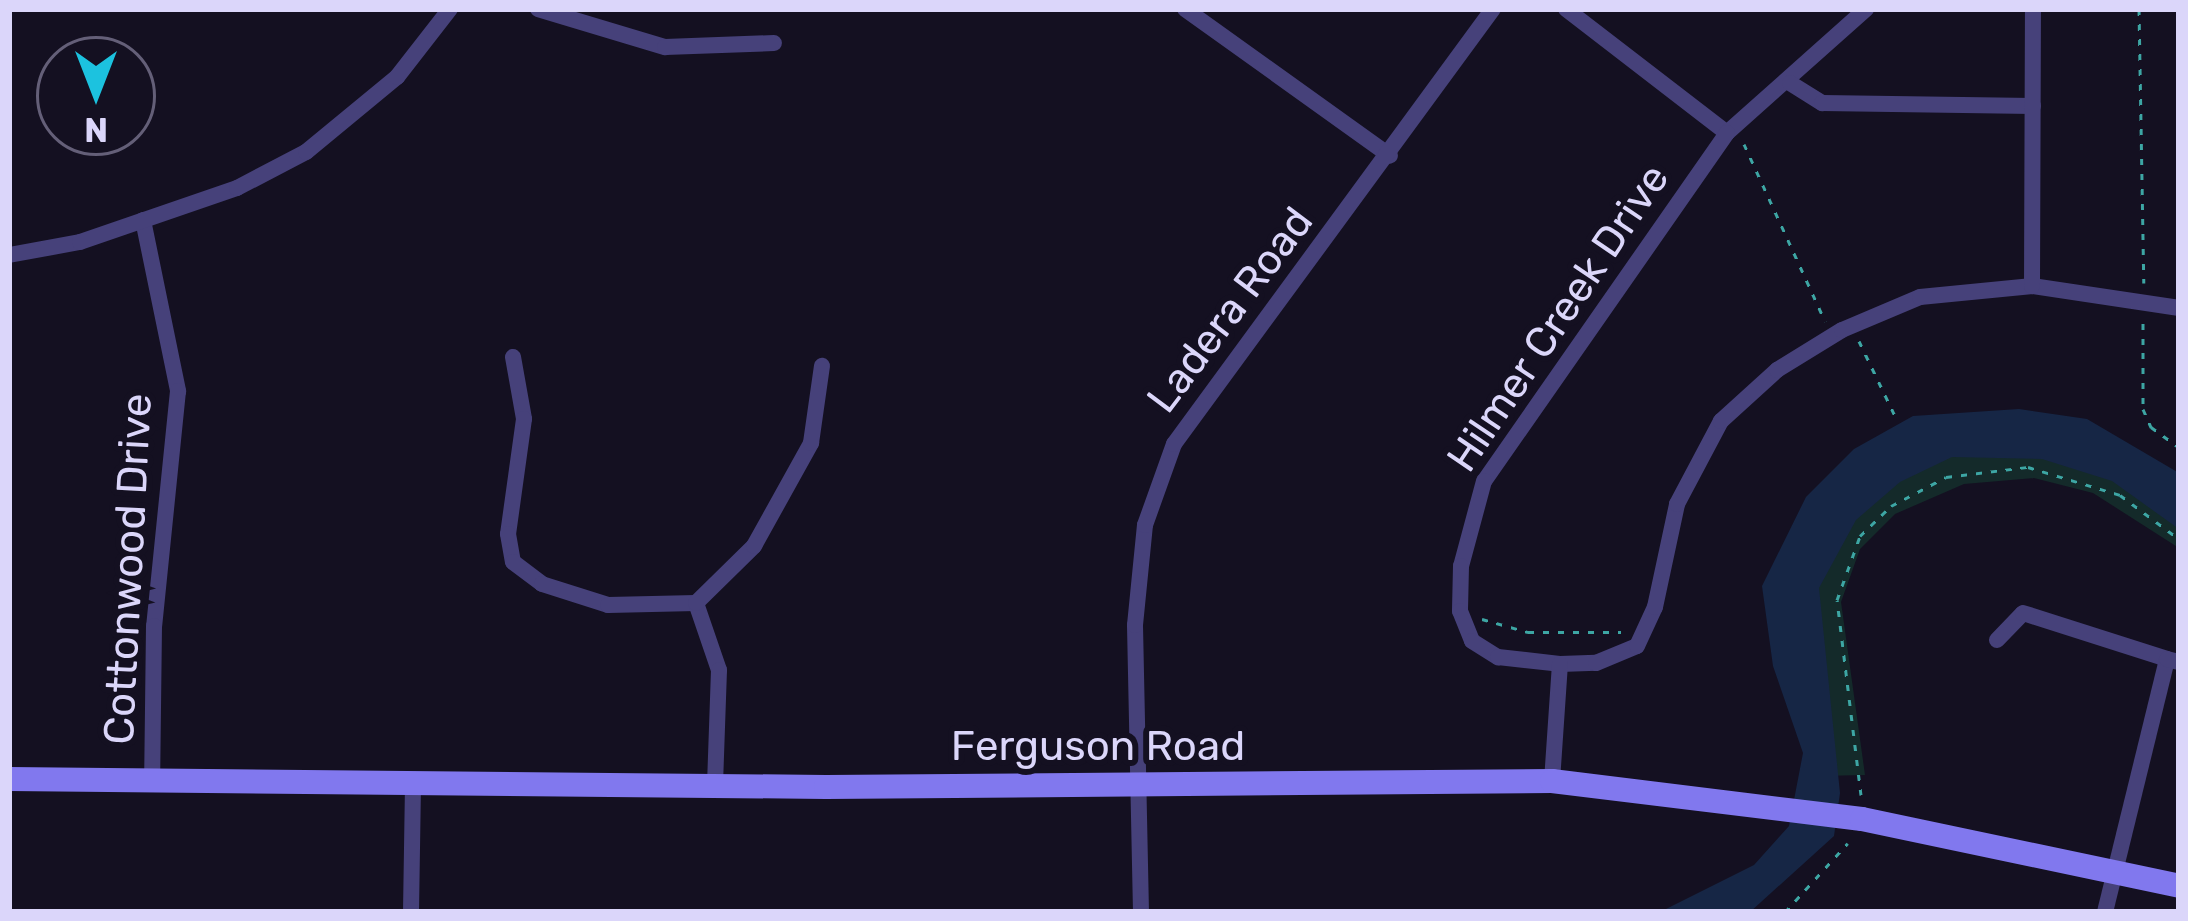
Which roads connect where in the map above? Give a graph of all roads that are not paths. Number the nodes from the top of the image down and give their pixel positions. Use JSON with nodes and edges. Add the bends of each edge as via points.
{"nodes":[{"id":1,"x":450,"y":9,"type":"edge"},
{"id":2,"x":538,"y":9,"type":"edge"},
{"id":3,"x":1185,"y":9,"type":"edge"},
{"id":4,"x":1493,"y":9,"type":"edge"},
{"id":5,"x":1566,"y":9,"type":"edge"},
{"id":6,"x":1866,"y":9,"type":"edge"},
{"id":7,"x":2033,"y":9,"type":"edge"},
{"id":8,"x":773,"y":43,"type":"dead end"},
{"id":9,"x":1790,"y":83,"type":"junction"},
{"id":10,"x":2033,"y":106,"type":"junction"},
{"id":11,"x":1732,"y":130,"type":"junction"},
{"id":12,"x":1390,"y":156,"type":"junction"},
{"id":13,"x":142,"y":220,"type":"junction"},
{"id":14,"x":9,"y":255,"type":"edge"},
{"id":15,"x":2032,"y":286,"type":"junction"},
{"id":16,"x":2179,"y":308,"type":"edge"},
{"id":17,"x":513,"y":357,"type":"dead end"},
{"id":18,"x":823,"y":366,"type":"dead end"},
{"id":19,"x":696,"y":603,"type":"junction"},
{"id":20,"x":1996,"y":640,"type":"dead end"},
{"id":21,"x":2173,"y":661,"type":"edge"},
{"id":22,"x":1560,"y":664,"type":"junction"},
{"id":23,"x":9,"y":779,"type":"edge"},
{"id":24,"x":152,"y":781,"type":"junction"},
{"id":25,"x":1552,"y":782,"type":"junction"},
{"id":26,"x":412,"y":783,"type":"junction"},
{"id":27,"x":715,"y":785,"type":"junction"},
{"id":28,"x":1139,"y":786,"type":"junction"},
{"id":29,"x":2112,"y":870,"type":"junction"},
{"id":30,"x":2179,"y":886,"type":"edge"},
{"id":31,"x":411,"y":912,"type":"edge"},
{"id":32,"x":1141,"y":912,"type":"edge"},
{"id":33,"x":2105,"y":912,"type":"edge"}],
"edges":[{"from":1,"to":13,"type":"street","via":[[397,77],[306,152],[237,188]]},
{"from":2,"to":8,"type":"street","via":[[665,47]]},
{"from":3,"to":12,"type":"street"},
{"from":4,"to":12,"type":"street","name":"Ladera Road"},
{"from":5,"to":11,"type":"street"},
{"from":6,"to":9,"type":"street","name":"Hilmer Creek Drive"},
{"from":7,"to":10,"type":"street"},
{"from":9,"to":10,"type":"street","via":[[1822,104]]},
{"from":9,"to":11,"type":"street","name":"Hilmer Creek Drive"},
{"from":10,"to":15,"type":"street"},
{"from":11,"to":22,"type":"street","name":"Hilmer Creek Drive","via":[[1484,481],[1467,523],[1460,611],[1484,650]]},
{"from":12,"to":28,"type":"street","name":"Ladera Road","via":[[1174,444],[1143,545],[1135,625]]},
{"from":13,"to":14,"type":"street"},
{"from":13,"to":24,"type":"street","name":"Cottonwood Drive","via":[[178,391],[154,626]]},
{"from":15,"to":16,"type":"street"},
{"from":15,"to":22,"type":"street","via":[[1920,298],[1842,330],[1777,370],[1721,421],[1677,504],[1646,634],[1624,656]]},
{"from":17,"to":19,"type":"street","via":[[524,419],[508,534],[513,562],[542,584],[608,605]]},
{"from":18,"to":19,"type":"street","via":[[811,443],[754,545]]},
{"from":19,"to":27,"type":"street","via":[[718,670]]},
{"from":20,"to":21,"type":"street","via":[[2023,613]]},
{"from":21,"to":29,"type":"street"},
{"from":22,"to":25,"type":"street"},
{"from":23,"to":24,"type":"street","name":"Ferguson Road"},
{"from":24,"to":26,"type":"street","name":"Ferguson Road"},
{"from":25,"to":28,"type":"street","name":"Ferguson Road"},
{"from":25,"to":29,"type":"street","name":"Ferguson Road","via":[[1851,818]]},
{"from":26,"to":27,"type":"street","name":"Ferguson Road"},
{"from":26,"to":31,"type":"street"},
{"from":27,"to":28,"type":"street","name":"Ferguson Road"},
{"from":28,"to":32,"type":"street","name":"Ladera Road"},
{"from":29,"to":30,"type":"street","name":"Ferguson Road"},
{"from":29,"to":33,"type":"street"}]}
